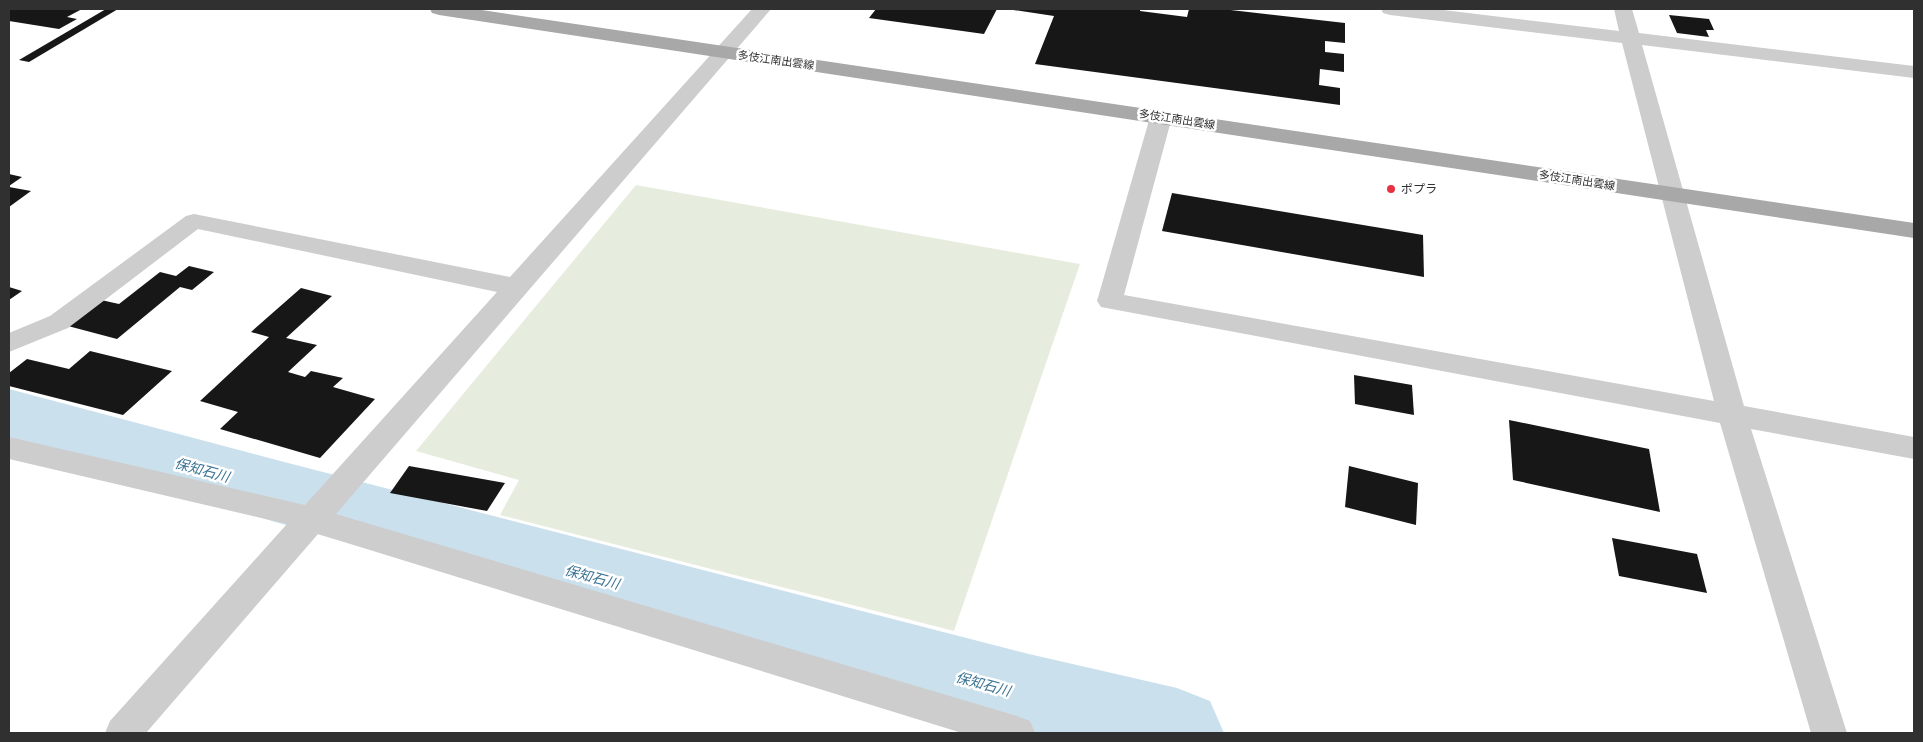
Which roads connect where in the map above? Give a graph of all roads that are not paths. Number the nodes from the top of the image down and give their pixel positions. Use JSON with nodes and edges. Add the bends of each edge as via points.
{"nodes":[{"id":1,"x":439,"y":9,"type":"edge"},
{"id":2,"x":762,"y":9,"type":"edge"},
{"id":3,"x":1390,"y":9,"type":"edge"},
{"id":4,"x":1623,"y":9,"type":"edge"},
{"id":5,"x":1631,"y":37,"type":"junction"},
{"id":6,"x":725,"y":52,"type":"junction"},
{"id":7,"x":1914,"y":72,"type":"edge"},
{"id":8,"x":1161,"y":117,"type":"junction"},
{"id":9,"x":1674,"y":194,"type":"junction"},
{"id":10,"x":1914,"y":231,"type":"edge"},
{"id":11,"x":515,"y":287,"type":"junction"},
{"id":12,"x":9,"y":343,"type":"edge"},
{"id":13,"x":1732,"y":414,"type":"junction"},
{"id":14,"x":9,"y":448,"type":"edge"},
{"id":15,"x":1914,"y":448,"type":"edge"},
{"id":16,"x":310,"y":520,"type":"junction"},
{"id":17,"x":123,"y":733,"type":"edge"},
{"id":18,"x":1018,"y":733,"type":"edge"},
{"id":19,"x":1829,"y":733,"type":"edge"}],
"edges":[{"from":1,"to":6,"type":"main road","name":"多伎江南出雲線"},
{"from":2,"to":6,"type":"street"},
{"from":3,"to":5,"type":"street"},
{"from":4,"to":5,"type":"street"},
{"from":5,"to":7,"type":"street"},
{"from":5,"to":9,"type":"street"},
{"from":6,"to":8,"type":"main road","name":"多伎江南出雲線"},
{"from":6,"to":11,"type":"street"},
{"from":8,"to":9,"type":"main road","name":"多伎江南出雲線"},
{"from":8,"to":13,"type":"street","via":[[1110,300]]},
{"from":9,"to":10,"type":"main road","name":"多伎江南出雲線"},
{"from":9,"to":13,"type":"street"},
{"from":11,"to":12,"type":"street","via":[[194,221],[60,322]]},
{"from":11,"to":16,"type":"street"},
{"from":13,"to":15,"type":"street"},
{"from":13,"to":19,"type":"street"},
{"from":14,"to":16,"type":"street","via":[[288,512]]},
{"from":16,"to":17,"type":"street"},
{"from":16,"to":18,"type":"street"}]}
